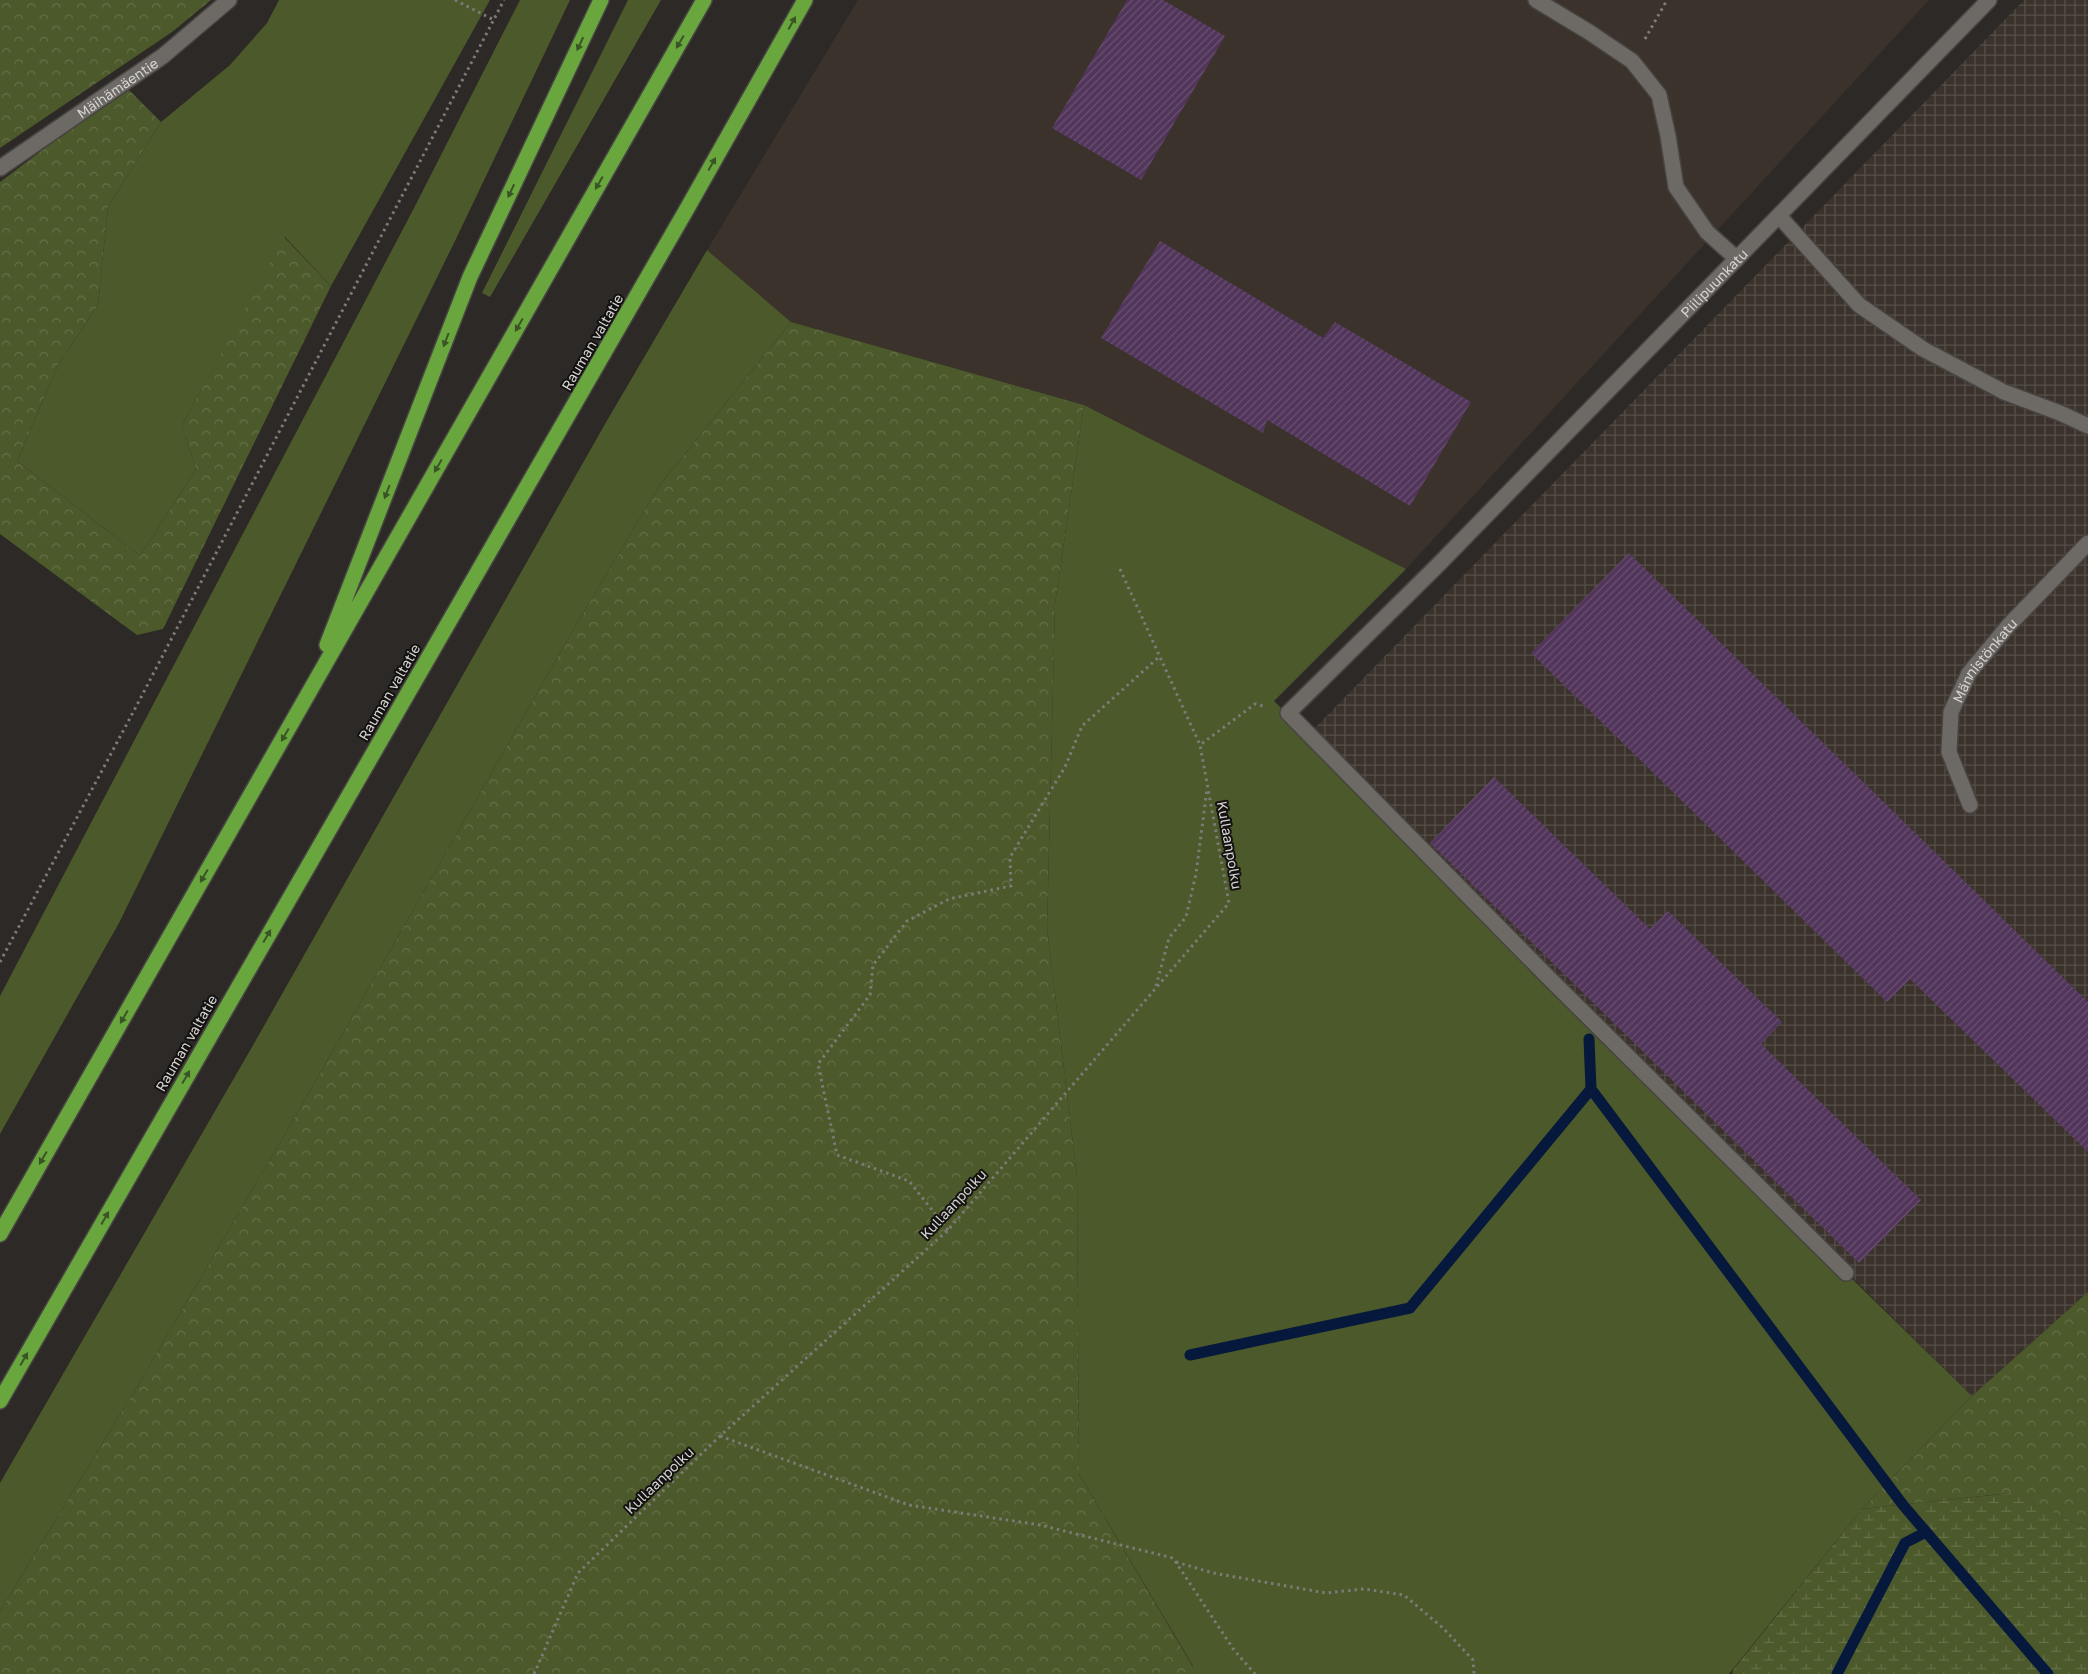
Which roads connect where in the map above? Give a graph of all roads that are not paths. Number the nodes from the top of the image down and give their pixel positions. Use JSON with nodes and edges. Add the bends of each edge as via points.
{"nodes":[{"id":1,"x":229,"y":0,"type":"edge"},
{"id":2,"x":601,"y":0,"type":"edge"},
{"id":3,"x":704,"y":0,"type":"edge"},
{"id":4,"x":805,"y":0,"type":"edge"},
{"id":5,"x":1536,"y":0,"type":"edge"},
{"id":6,"x":1989,"y":0,"type":"edge"},
{"id":7,"x":0,"y":168,"type":"edge"},
{"id":8,"x":1779,"y":216,"type":"junction"},
{"id":9,"x":1737,"y":259,"type":"junction"},
{"id":10,"x":2088,"y":426,"type":"edge"},
{"id":11,"x":2088,"y":543,"type":"edge"},
{"id":12,"x":309,"y":692,"type":"junction"},
{"id":13,"x":1970,"y":805,"type":"dead end"},
{"id":14,"x":0,"y":1234,"type":"edge"},
{"id":15,"x":1846,"y":1273,"type":"dead end"},
{"id":16,"x":0,"y":1401,"type":"edge"}],
"edges":[{"from":1,"to":7,"type":"street","name":"Mäihämäentie","via":[[163,56]]},
{"from":2,"to":12,"type":"highway","one_way":true,"via":[[470,277]]},
{"from":3,"to":12,"type":"highway","one_way":true},
{"from":16,"to":4,"type":"highway","name":"Rauman valtatie","one_way":true},
{"from":5,"to":9,"type":"street","via":[[1632,61],[1659,95],[1676,187],[1707,232]]},
{"from":6,"to":8,"type":"street","name":"Piilipuunkatu"},
{"from":8,"to":9,"type":"street","name":"Piilipuunkatu"},
{"from":8,"to":10,"type":"street","via":[[1859,305],[1915,343],[2004,392]]},
{"from":9,"to":15,"type":"street","name":"Piilipuunkatu","via":[[1438,565],[1288,713]]},
{"from":11,"to":13,"type":"street","name":"Männistönkatu","via":[[2009,625],[1969,673],[1951,712],[1949,752]]},
{"from":12,"to":14,"type":"highway","one_way":true}]}
